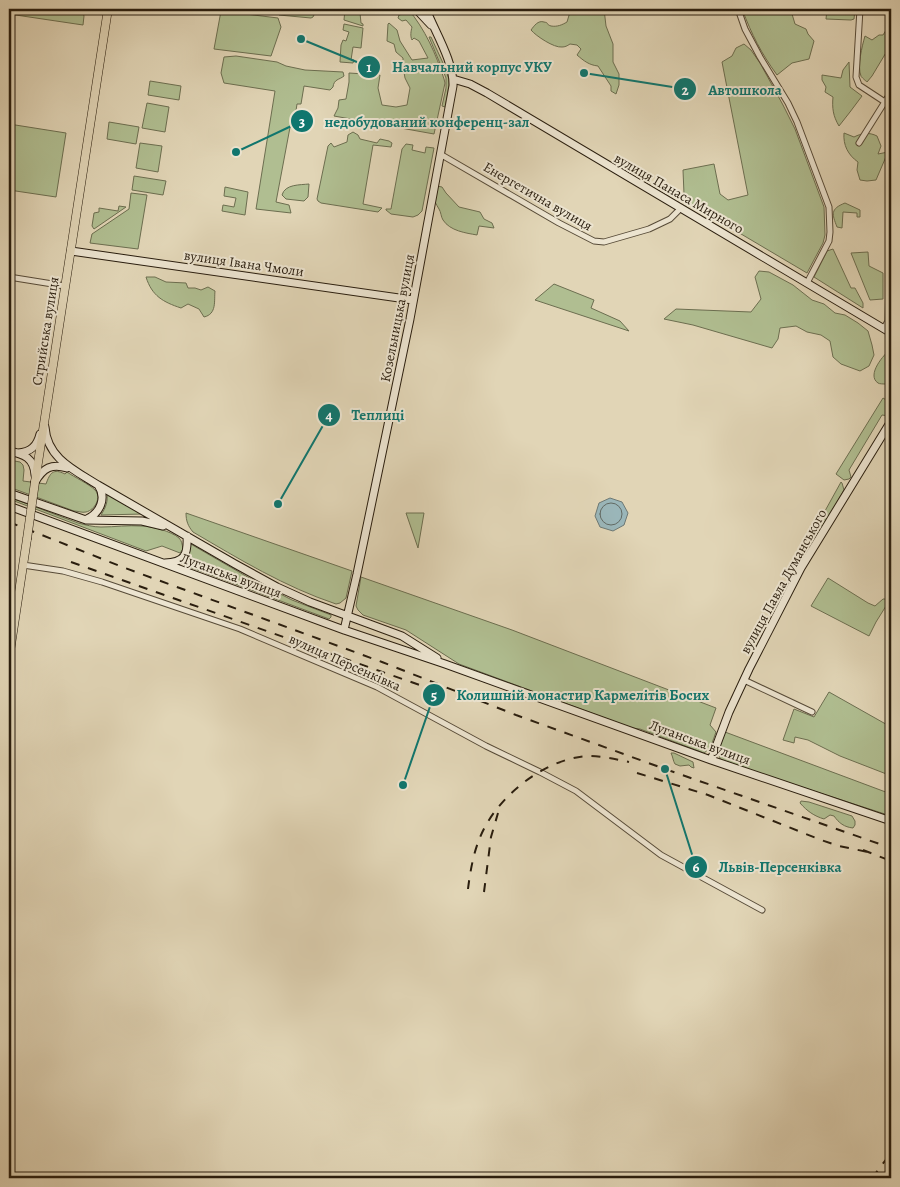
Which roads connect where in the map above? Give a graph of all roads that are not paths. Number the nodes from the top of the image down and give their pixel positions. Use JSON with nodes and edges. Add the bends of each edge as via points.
{"nodes":[{"id":1,"x":108,"y":9,"type":"edge"},
{"id":2,"x":416,"y":9,"type":"edge"},
{"id":3,"x":426,"y":9,"type":"edge"},
{"id":4,"x":738,"y":9,"type":"edge"},
{"id":5,"x":860,"y":9,"type":"edge"},
{"id":6,"x":433,"y":27,"type":"junction"},
{"id":7,"x":453,"y":79,"type":"junction"},
{"id":8,"x":891,"y":92,"type":"edge"},
{"id":9,"x":886,"y":103,"type":"junction"},
{"id":10,"x":891,"y":106,"type":"edge"},
{"id":11,"x":859,"y":143,"type":"dead end"},
{"id":12,"x":440,"y":154,"type":"junction"},
{"id":13,"x":681,"y":208,"type":"junction"},
{"id":14,"x":71,"y":251,"type":"junction"},
{"id":15,"x":891,"y":271,"type":"edge"},
{"id":16,"x":9,"y":276,"type":"edge"},
{"id":17,"x":807,"y":282,"type":"junction"},
{"id":18,"x":65,"y":286,"type":"junction"},
{"id":19,"x":413,"y":300,"type":"junction"},
{"id":20,"x":884,"y":328,"type":"junction"},
{"id":21,"x":891,"y":333,"type":"edge"},
{"id":22,"x":44,"y":418,"type":"junction"},
{"id":23,"x":891,"y":421,"type":"edge"},
{"id":24,"x":9,"y":451,"type":"edge"},
{"id":25,"x":18,"y":453,"type":"junction"},
{"id":26,"x":77,"y":472,"type":"junction"},
{"id":27,"x":35,"y":482,"type":"junction"},
{"id":28,"x":98,"y":485,"type":"junction"},
{"id":29,"x":9,"y":493,"type":"edge"},
{"id":30,"x":9,"y":506,"type":"edge"},
{"id":31,"x":86,"y":520,"type":"junction"},
{"id":32,"x":173,"y":528,"type":"junction"},
{"id":33,"x":187,"y":536,"type":"junction"},
{"id":34,"x":163,"y":564,"type":"junction"},
{"id":35,"x":23,"y":565,"type":"junction"},
{"id":36,"x":348,"y":616,"type":"junction"},
{"id":37,"x":344,"y":630,"type":"junction"},
{"id":38,"x":9,"y":658,"type":"edge"},
{"id":39,"x":445,"y":664,"type":"junction"},
{"id":40,"x":744,"y":680,"type":"junction"},
{"id":41,"x":812,"y":712,"type":"dead end"},
{"id":42,"x":711,"y":760,"type":"junction"},
{"id":43,"x":891,"y":821,"type":"edge"},
{"id":44,"x":762,"y":910,"type":"dead end"}],
"edges":[{"from":1,"to":14,"type":"main road","name":"Стрийська вулиця"},
{"from":2,"to":6,"type":"main road","name":"Козельницька вулиця"},
{"from":3,"to":6,"type":"main road","name":"Козельницька вулиця"},
{"from":4,"to":17,"type":"street","via":[[760,57],[797,122],[829,207],[829,241]]},
{"from":5,"to":9,"type":"street","via":[[856,81]]},
{"from":6,"to":7,"type":"main road","name":"Козельницька вулиця","via":[[448,59]]},
{"from":7,"to":12,"type":"main road","name":"Козельницька вулиця"},
{"from":7,"to":13,"type":"main road","name":"вулиця Панаса Мирного","via":[[487,93]]},
{"from":8,"to":9,"type":"street"},
{"from":9,"to":10,"type":"street"},
{"from":9,"to":11,"type":"street"},
{"from":12,"to":13,"type":"street","name":"Енергетична вулиця","via":[[594,241],[604,242],[649,230],[670,219]]},
{"from":12,"to":19,"type":"main road","name":"Козельницька вулиця"},
{"from":13,"to":17,"type":"main road","name":"вулиця Панаса Мирного"},
{"from":14,"to":18,"type":"main road","name":"Стрийська вулиця"},
{"from":14,"to":19,"type":"main road","name":"вулиця Івана Чмоли"},
{"from":15,"to":20,"type":"street","via":[[888,321]]},
{"from":16,"to":18,"type":"street"},
{"from":17,"to":20,"type":"main road","name":"вулиця Панаса Мирного"},
{"from":18,"to":22,"type":"main road","name":"Стрийська вулиця"},
{"from":19,"to":36,"type":"main road","name":"Козельницька вулиця"},
{"from":20,"to":21,"type":"main road","name":"вулиця Панаса Мирного"},
{"from":22,"to":25,"type":"main road","via":[[35,446]]},
{"from":22,"to":26,"type":"main road","name":"Луганська вулиця","via":[[46,438],[51,448]]},
{"from":22,"to":27,"type":"main road","name":"Стрийська вулиця"},
{"from":23,"to":40,"type":"main road","name":"вулиця Павла Думанського","via":[[801,568]]},
{"from":24,"to":25,"type":"main road"},
{"from":25,"to":27,"type":"main road","via":[[32,462]]},
{"from":26,"to":27,"type":"main road","name":"Луганська вулиця","via":[[52,466]]},
{"from":26,"to":28,"type":"main road","name":"Луганська вулиця"},
{"from":27,"to":35,"type":"main road","name":"Стрийська вулиця","bridge":true},
{"from":28,"to":31,"type":"main road","via":[[102,492],[101,506]]},
{"from":28,"to":32,"type":"main road","name":"Луганська вулиця"},
{"from":29,"to":31,"type":"main road","name":"Луганська вулиця"},
{"from":30,"to":34,"type":"main road","name":"Луганська вулиця"},
{"from":31,"to":32,"type":"main road","name":"Луганська вулиця","via":[[142,521]]},
{"from":32,"to":33,"type":"main road","name":"Луганська вулиця"},
{"from":33,"to":34,"type":"main road","via":[[184,557]]},
{"from":33,"to":36,"type":"main road","name":"Луганська вулиця","via":[[277,587]]},
{"from":34,"to":37,"type":"main road","name":"Луганська вулиця"},
{"from":35,"to":38,"type":"main road","name":"Стрийська вулиця"},
{"from":35,"to":44,"type":"street","name":"вулиця Персенківка","via":[[63,571],[102,582],[240,629],[377,687],[576,791],[661,855]]},
{"from":36,"to":37,"type":"main road","name":"Козельницька вулиця"},
{"from":36,"to":39,"type":"main road","name":"Луганська вулиця","via":[[402,636]]},
{"from":37,"to":39,"type":"main road","name":"Луганська вулиця"},
{"from":39,"to":42,"type":"main road","name":"Луганська вулиця"},
{"from":40,"to":41,"type":"street"},
{"from":40,"to":42,"type":"main road","name":"вулиця Павла Думанського"},
{"from":42,"to":43,"type":"main road","name":"Луганська вулиця"}]}
